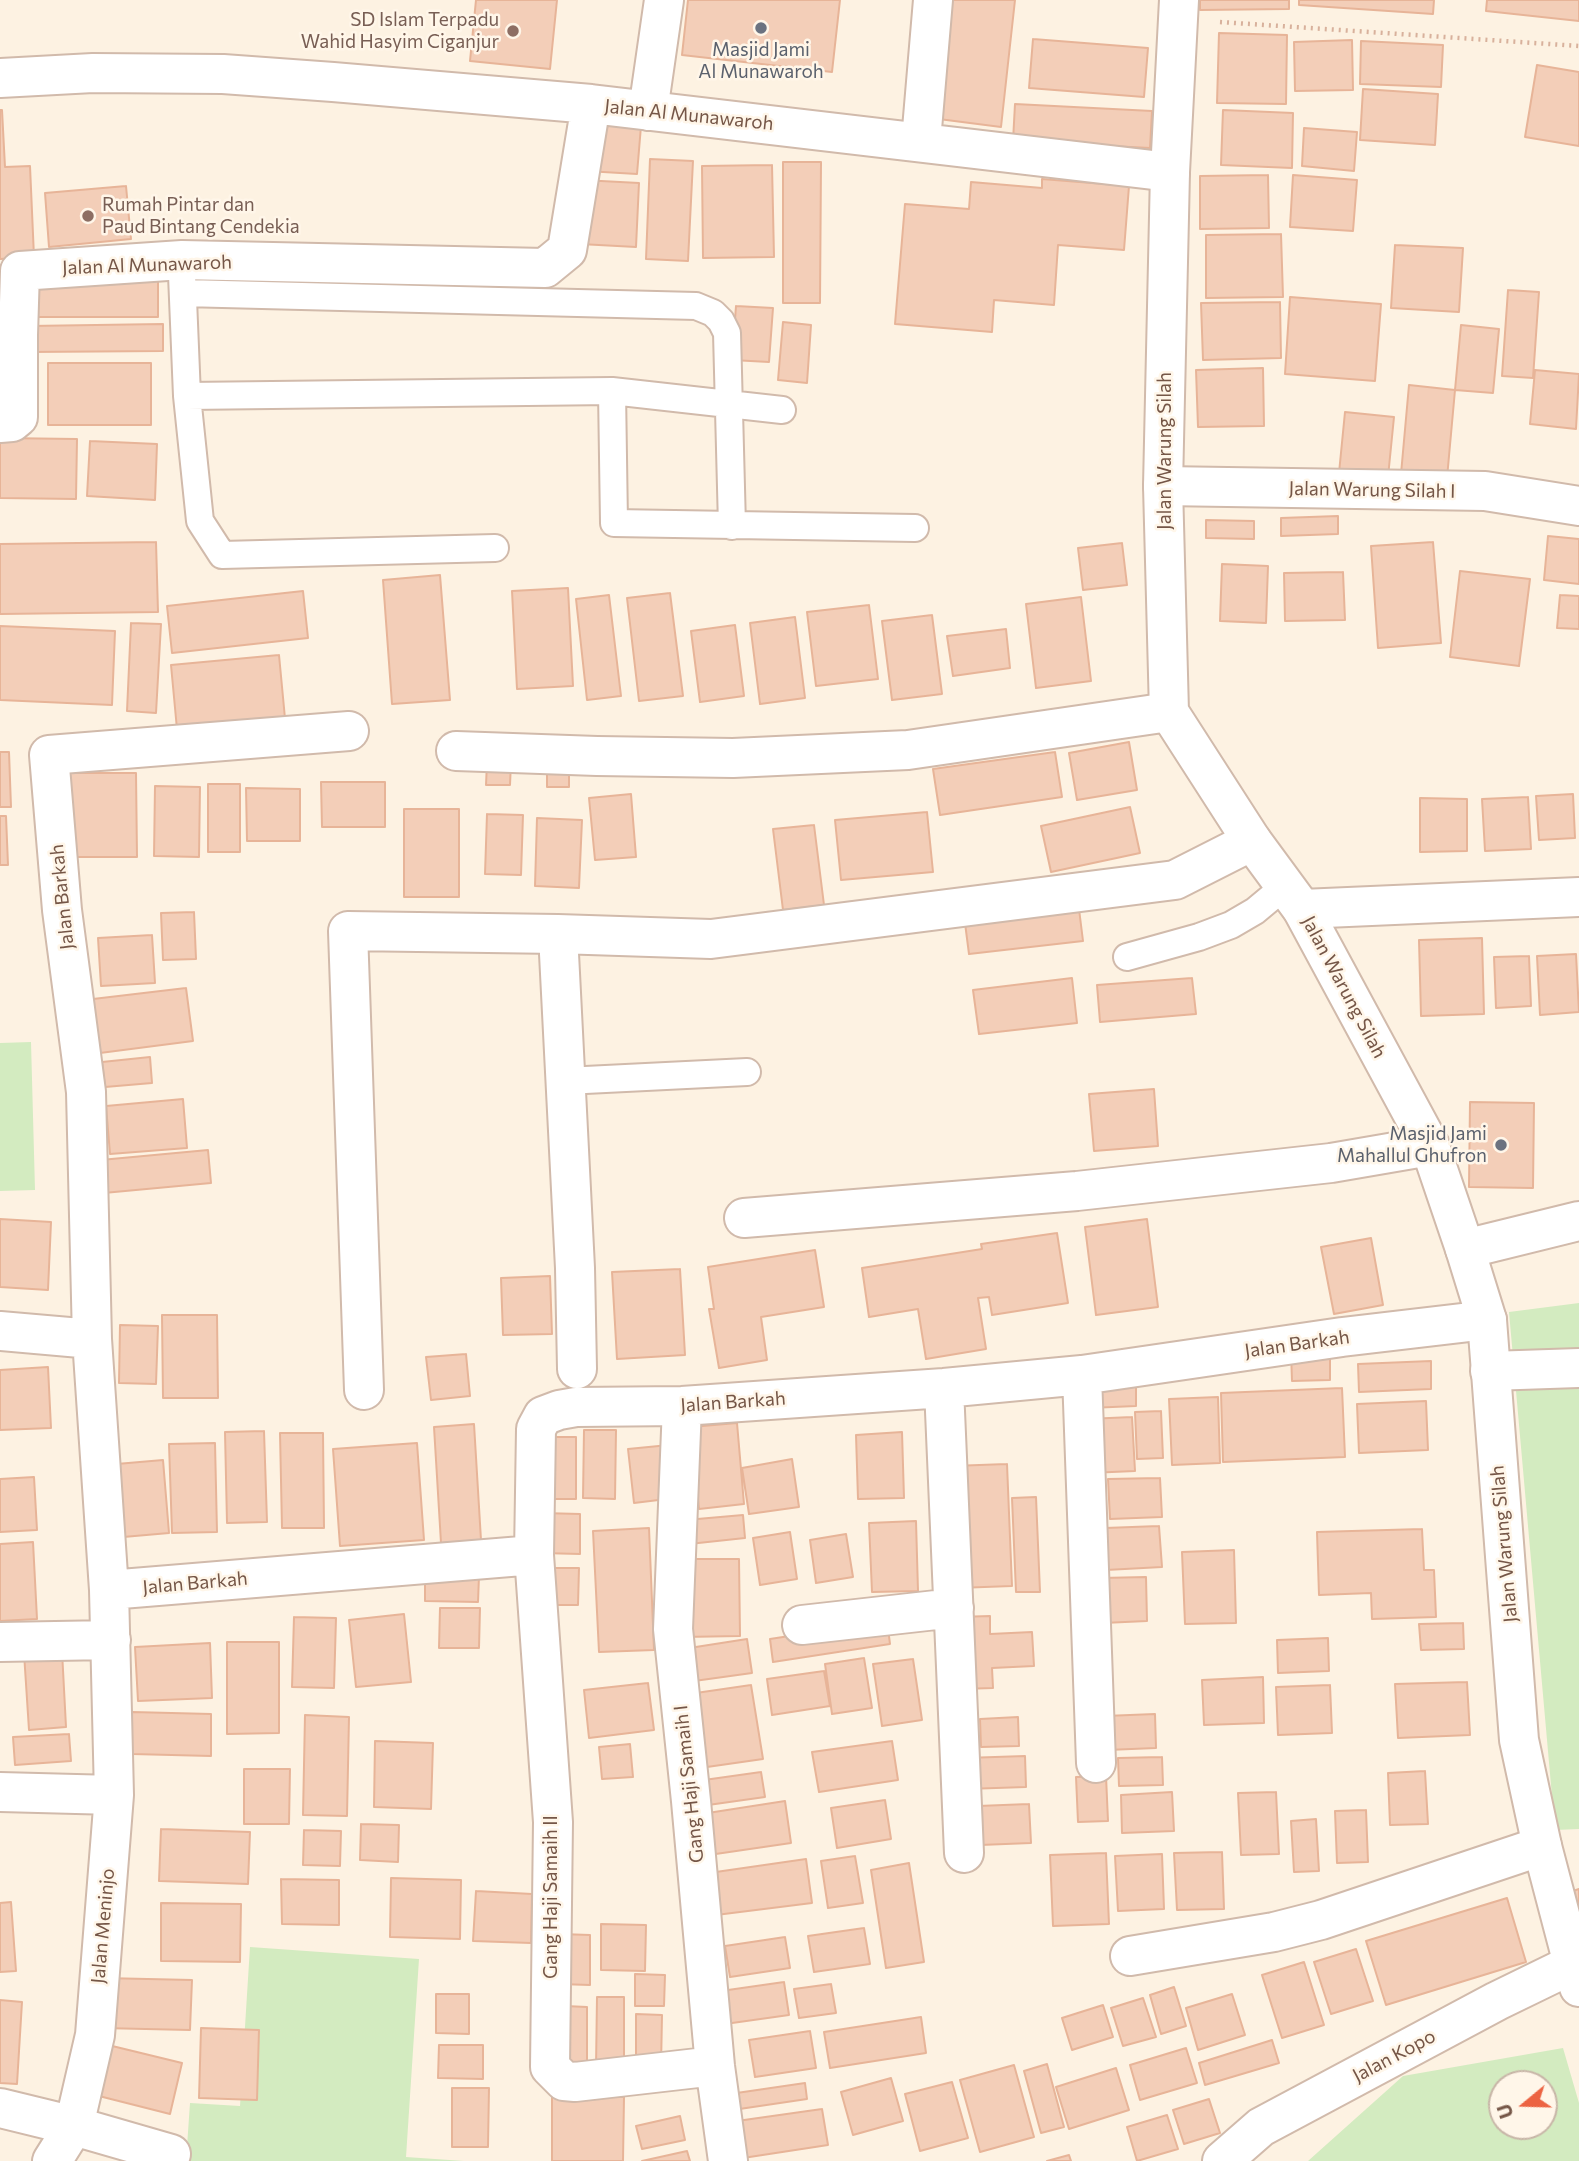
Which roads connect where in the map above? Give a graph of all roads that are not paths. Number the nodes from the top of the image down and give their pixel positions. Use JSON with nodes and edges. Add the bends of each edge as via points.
{"nodes":[{"id":1,"x":664,"y":0,"type":"edge"},
{"id":2,"x":933,"y":0,"type":"edge"},
{"id":3,"x":1178,"y":10,"type":"edge"},
{"id":4,"x":0,"y":78,"type":"edge"},
{"id":5,"x":591,"y":104,"type":"junction"},
{"id":6,"x":648,"y":111,"type":"junction"},
{"id":7,"x":921,"y":141,"type":"junction"},
{"id":8,"x":1170,"y":172,"type":"junction"},
{"id":9,"x":182,"y":276,"type":"junction"},
{"id":10,"x":9,"y":335,"type":"edge"},
{"id":11,"x":612,"y":391,"type":"junction"},
{"id":12,"x":187,"y":396,"type":"junction"},
{"id":13,"x":729,"y":406,"type":"junction"},
{"id":14,"x":782,"y":410,"type":"dead end"},
{"id":15,"x":0,"y":423,"type":"edge"},
{"id":16,"x":1163,"y":486,"type":"junction"},
{"id":17,"x":1579,"y":506,"type":"edge"},
{"id":18,"x":732,"y":526,"type":"junction"},
{"id":19,"x":915,"y":528,"type":"dead end"},
{"id":20,"x":495,"y":548,"type":"dead end"},
{"id":21,"x":1169,"y":712,"type":"junction"},
{"id":22,"x":348,"y":731,"type":"dead end"},
{"id":23,"x":456,"y":751,"type":"dead end"},
{"id":24,"x":1252,"y":841,"type":"junction"},
{"id":25,"x":1579,"y":897,"type":"edge"},
{"id":26,"x":1293,"y":898,"type":"junction"},
{"id":27,"x":558,"y":934,"type":"junction"},
{"id":28,"x":1127,"y":957,"type":"dead end"},
{"id":29,"x":747,"y":1072,"type":"dead end"},
{"id":30,"x":565,"y":1081,"type":"junction"},
{"id":31,"x":1430,"y":1146,"type":"junction"},
{"id":32,"x":744,"y":1218,"type":"dead end"},
{"id":33,"x":1579,"y":1221,"type":"edge"},
{"id":34,"x":1465,"y":1250,"type":"junction"},
{"id":35,"x":1487,"y":1320,"type":"junction"},
{"id":36,"x":0,"y":1332,"type":"edge"},
{"id":37,"x":92,"y":1339,"type":"junction"},
{"id":38,"x":1579,"y":1368,"type":"edge"},
{"id":39,"x":577,"y":1369,"type":"dead end"},
{"id":40,"x":1490,"y":1371,"type":"junction"},
{"id":41,"x":1082,"y":1375,"type":"junction"},
{"id":42,"x":944,"y":1388,"type":"junction"},
{"id":43,"x":364,"y":1390,"type":"dead end"},
{"id":44,"x":682,"y":1406,"type":"junction"},
{"id":45,"x":534,"y":1555,"type":"junction"},
{"id":46,"x":109,"y":1590,"type":"junction"},
{"id":47,"x":954,"y":1608,"type":"junction"},
{"id":48,"x":803,"y":1625,"type":"dead end"},
{"id":49,"x":111,"y":1640,"type":"junction"},
{"id":50,"x":0,"y":1642,"type":"edge"},
{"id":51,"x":1096,"y":1763,"type":"dead end"},
{"id":52,"x":0,"y":1792,"type":"edge"},
{"id":53,"x":114,"y":1795,"type":"junction"},
{"id":54,"x":1542,"y":1846,"type":"junction"},
{"id":55,"x":964,"y":1853,"type":"dead end"},
{"id":56,"x":1130,"y":1956,"type":"dead end"},
{"id":57,"x":1577,"y":1970,"type":"edge"},
{"id":58,"x":715,"y":2066,"type":"junction"},
{"id":59,"x":0,"y":2108,"type":"edge"},
{"id":60,"x":74,"y":2126,"type":"junction"},
{"id":61,"x":171,"y":2154,"type":"dead end"},
{"id":62,"x":52,"y":2161,"type":"edge"},
{"id":63,"x":728,"y":2161,"type":"edge"},
{"id":64,"x":1222,"y":2161,"type":"edge"}],
"edges":[{"from":1,"to":6,"type":"street"},
{"from":2,"to":7,"type":"street"},
{"from":3,"to":8,"type":"street","name":"Jalan Warung Silah"},
{"from":4,"to":5,"type":"street","via":[[223,74]]},
{"from":5,"to":6,"type":"street","name":"Jalan Al Munawaroh"},
{"from":5,"to":9,"type":"street","name":"Jalan Al Munawaroh","via":[[567,250],[545,268]]},
{"from":6,"to":7,"type":"street","name":"Jalan Al Munawaroh"},
{"from":7,"to":8,"type":"street","name":"Jalan Al Munawaroh"},
{"from":8,"to":16,"type":"street","name":"Jalan Warung Silah"},
{"from":9,"to":10,"type":"street","name":"Jalan Al Munawaroh","via":[[20,271]]},
{"from":9,"to":12,"type":"lane"},
{"from":9,"to":13,"type":"lane","via":[[696,306],[713,313],[727,333]]},
{"from":10,"to":15,"type":"street","name":"Jalan Al Munawaroh","via":[[18,417]]},
{"from":11,"to":12,"type":"lane"},
{"from":11,"to":13,"type":"lane"},
{"from":11,"to":18,"type":"lane","via":[[614,523]]},
{"from":12,"to":20,"type":"lane","via":[[200,522],[222,555]]},
{"from":13,"to":14,"type":"lane"},
{"from":13,"to":18,"type":"lane"},
{"from":16,"to":17,"type":"street","name":"Jalan Warung Silah I","via":[[1485,491]]},
{"from":16,"to":21,"type":"street","name":"Jalan Warung Silah"},
{"from":18,"to":19,"type":"lane"},
{"from":21,"to":23,"type":"street","via":[[908,750],[733,758]]},
{"from":21,"to":24,"type":"street","name":"Jalan Warung Silah"},
{"from":22,"to":37,"type":"street","name":"Jalan Barkah","via":[[49,755],[62,910],[86,1092]]},
{"from":24,"to":26,"type":"street","name":"Jalan Warung Silah"},
{"from":24,"to":27,"type":"street","via":[[1175,880],[712,939]]},
{"from":25,"to":26,"type":"street"},
{"from":26,"to":28,"type":"lane","via":[[1231,925]]},
{"from":26,"to":31,"type":"street","name":"Jalan Warung Silah"},
{"from":27,"to":30,"type":"street"},
{"from":27,"to":43,"type":"street","via":[[348,931]]},
{"from":29,"to":30,"type":"lane"},
{"from":30,"to":39,"type":"street"},
{"from":31,"to":32,"type":"street","via":[[1331,1163],[1091,1190]]},
{"from":31,"to":34,"type":"street","name":"Jalan Warung Silah"},
{"from":33,"to":34,"type":"street"},
{"from":34,"to":35,"type":"street","name":"Jalan Warung Silah"},
{"from":35,"to":40,"type":"street","name":"Jalan Warung Silah"},
{"from":35,"to":41,"type":"street","name":"Jalan Barkah"},
{"from":36,"to":37,"type":"street"},
{"from":37,"to":46,"type":"street","name":"Jalan Barkah"},
{"from":38,"to":40,"type":"street"},
{"from":40,"to":54,"type":"street","name":"Jalan Warung Silah","via":[[1519,1740]]},
{"from":41,"to":42,"type":"street","name":"Jalan Barkah"},
{"from":41,"to":51,"type":"street"},
{"from":42,"to":44,"type":"street","name":"Jalan Barkah"},
{"from":42,"to":47,"type":"street"},
{"from":44,"to":45,"type":"street","name":"Jalan Barkah","via":[[576,1407],[543,1416],[534,1445]]},
{"from":44,"to":58,"type":"street","name":"Gang Haji Samaih I","via":[[673,1629]]},
{"from":45,"to":46,"type":"street","name":"Jalan Barkah"},
{"from":45,"to":58,"type":"street","name":"Gang Haji Samaih II","via":[[553,1822],[550,2067],[564,2081],[575,2082]]},
{"from":46,"to":49,"type":"street","name":"Jalan Barkah"},
{"from":47,"to":48,"type":"street"},
{"from":47,"to":55,"type":"street"},
{"from":49,"to":50,"type":"street"},
{"from":49,"to":53,"type":"street","name":"Jalan Barkah"},
{"from":52,"to":53,"type":"street"},
{"from":53,"to":60,"type":"street","name":"Jalan Meninjo","via":[[95,2035]]},
{"from":54,"to":56,"type":"street","via":[[1309,1923]]},
{"from":54,"to":57,"type":"street","name":"Jalan Warung Silah"},
{"from":57,"to":64,"type":"street","name":"Jalan Kopo","via":[[1261,2127]]},
{"from":58,"to":63,"type":"street","name":"Gang Haji Samaih I"},
{"from":59,"to":60,"type":"street"},
{"from":60,"to":61,"type":"street"},
{"from":60,"to":62,"type":"street","name":"Jalan Meninjo"}]}
